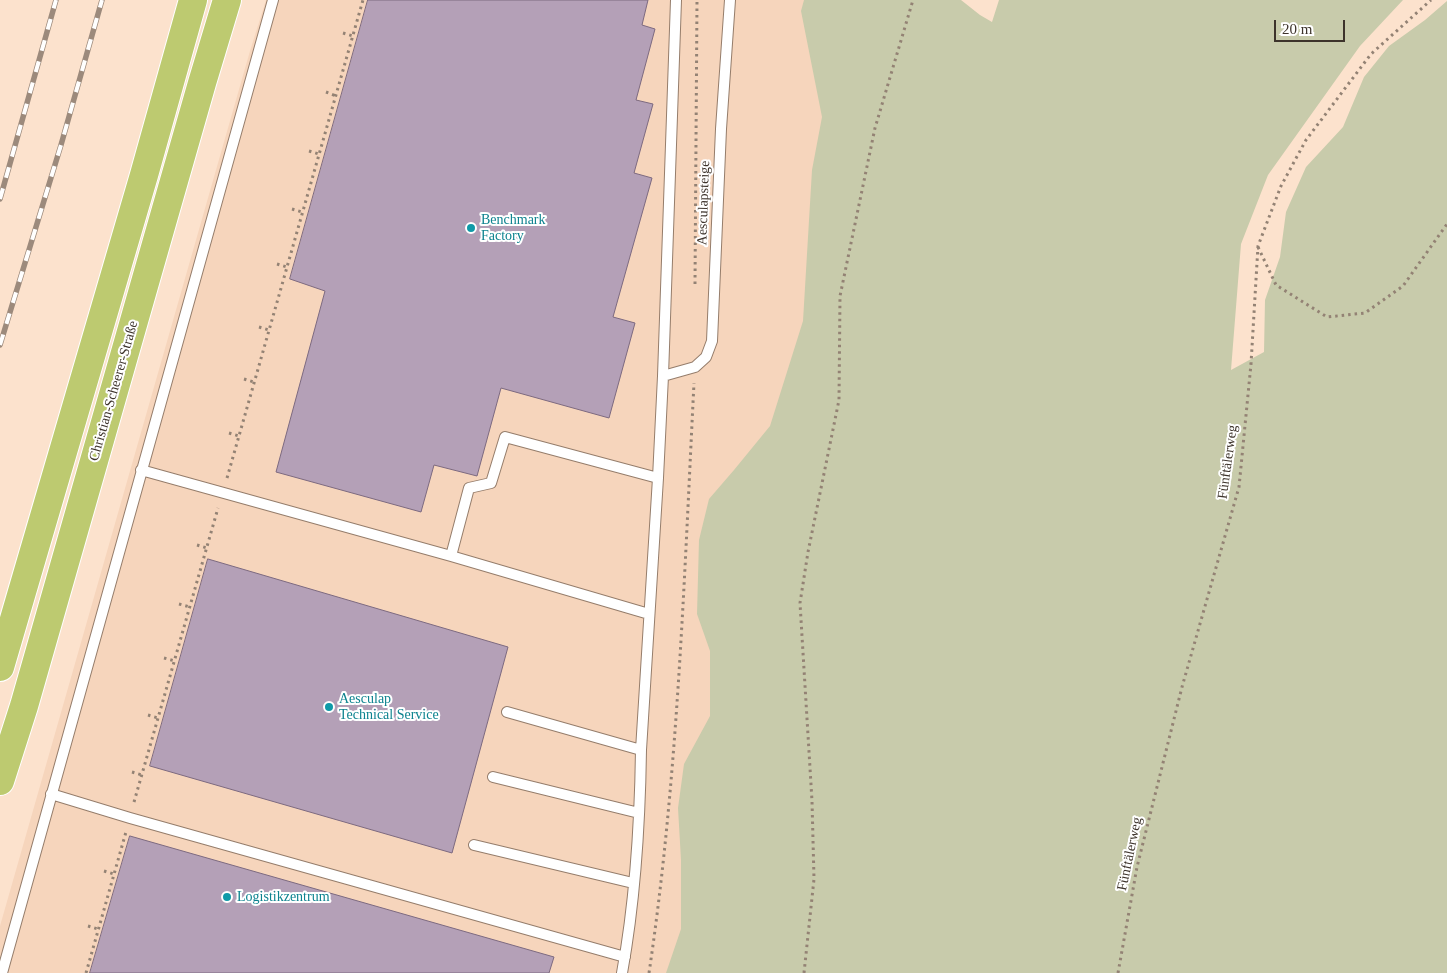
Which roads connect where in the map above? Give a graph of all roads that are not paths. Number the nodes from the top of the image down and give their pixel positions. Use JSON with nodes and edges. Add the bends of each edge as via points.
{"nodes":[{"id":1,"x":193,"y":0,"type":"edge"},
{"id":2,"x":227,"y":0,"type":"edge"},
{"id":3,"x":273,"y":0,"type":"edge"},
{"id":4,"x":676,"y":0,"type":"edge"},
{"id":5,"x":730,"y":0,"type":"edge"},
{"id":6,"x":663,"y":376,"type":"junction"},
{"id":7,"x":142,"y":470,"type":"junction"},
{"id":8,"x":658,"y":478,"type":"junction"},
{"id":9,"x":451,"y":556,"type":"junction"},
{"id":10,"x":649,"y":614,"type":"junction"},
{"id":11,"x":0,"y":667,"type":"edge"},
{"id":12,"x":507,"y":712,"type":"dead end"},
{"id":13,"x":641,"y":750,"type":"junction"},
{"id":14,"x":493,"y":778,"type":"dead end"},
{"id":15,"x":0,"y":781,"type":"edge"},
{"id":16,"x":51,"y":794,"type":"junction"},
{"id":17,"x":639,"y":813,"type":"junction"},
{"id":18,"x":474,"y":845,"type":"dead end"},
{"id":19,"x":633,"y":883,"type":"junction"},
{"id":20,"x":625,"y":956,"type":"junction"},
{"id":21,"x":2,"y":973,"type":"edge"},
{"id":22,"x":622,"y":973,"type":"edge"}],
"edges":[{"from":1,"to":11,"type":"main road"},
{"from":2,"to":15,"type":"main road","name":"Christian-Scheerer-Straße"},
{"from":3,"to":7,"type":"lane"},
{"from":4,"to":6,"type":"lane"},
{"from":5,"to":6,"type":"lane","name":"Aesculapsteige","via":[[712,341],[706,357],[695,367]]},
{"from":6,"to":8,"type":"lane"},
{"from":7,"to":9,"type":"lane"},
{"from":7,"to":16,"type":"lane"},
{"from":8,"to":9,"type":"lane","via":[[505,437],[491,483],[469,488]]},
{"from":8,"to":10,"type":"lane"},
{"from":9,"to":10,"type":"lane"},
{"from":10,"to":13,"type":"lane"},
{"from":12,"to":13,"type":"lane"},
{"from":13,"to":17,"type":"lane"},
{"from":14,"to":17,"type":"lane"},
{"from":16,"to":20,"type":"lane"},
{"from":16,"to":21,"type":"lane"},
{"from":17,"to":19,"type":"lane"},
{"from":18,"to":19,"type":"lane"},
{"from":19,"to":20,"type":"lane"},
{"from":20,"to":22,"type":"lane"}]}
